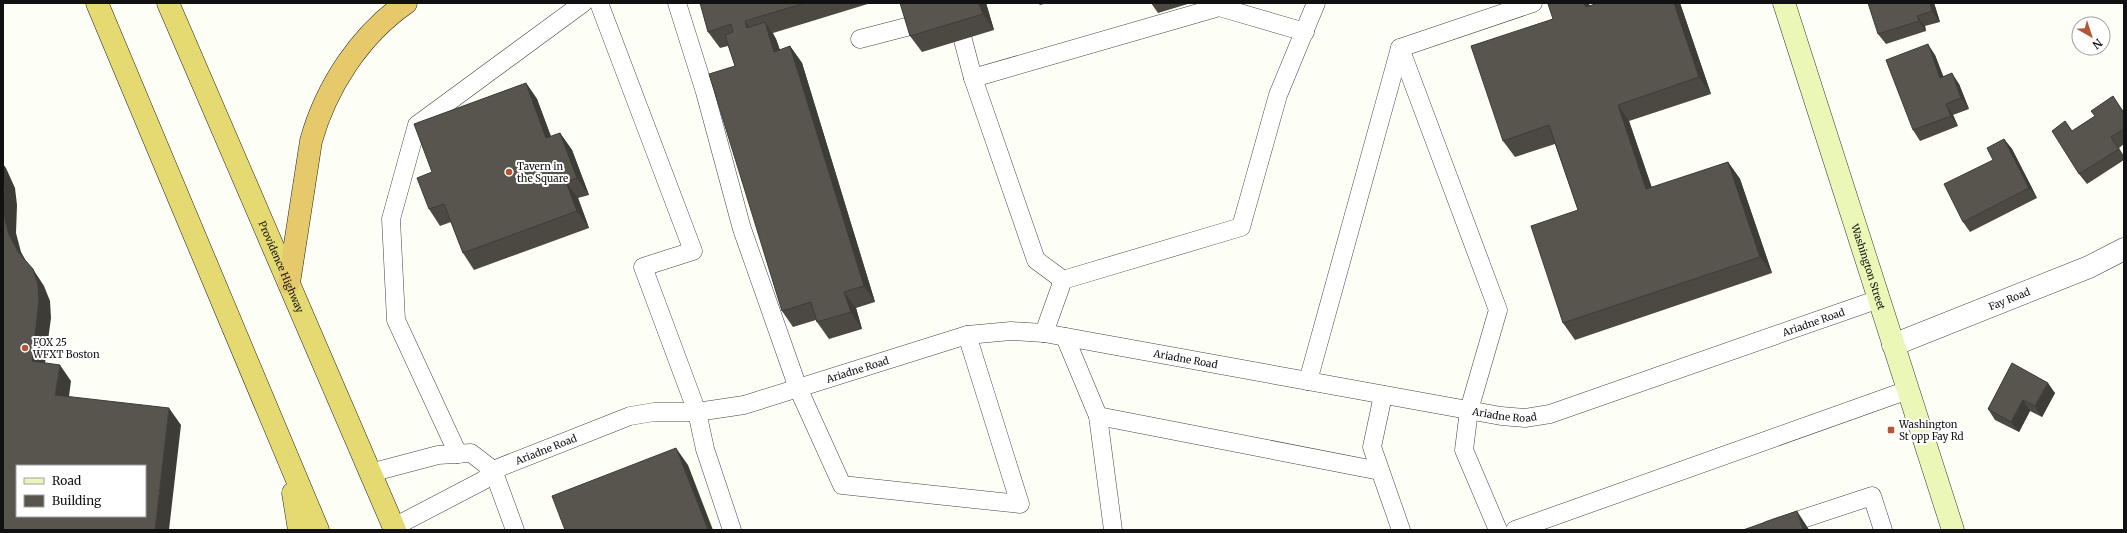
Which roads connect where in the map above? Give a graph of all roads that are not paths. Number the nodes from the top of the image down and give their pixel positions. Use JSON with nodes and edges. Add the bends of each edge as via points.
{"nodes":[{"id":1,"x":97,"y":3,"type":"edge"},
{"id":2,"x":168,"y":3,"type":"edge"},
{"id":3,"x":406,"y":3,"type":"edge"},
{"id":4,"x":583,"y":3,"type":"edge"},
{"id":5,"x":599,"y":3,"type":"edge"},
{"id":6,"x":677,"y":3,"type":"edge"},
{"id":7,"x":1316,"y":3,"type":"edge"},
{"id":8,"x":1533,"y":3,"type":"edge"},
{"id":9,"x":1784,"y":3,"type":"edge"},
{"id":10,"x":914,"y":25,"type":"edge"},
{"id":11,"x":1305,"y":32,"type":"junction"},
{"id":12,"x":860,"y":39,"type":"dead end"},
{"id":13,"x":963,"y":40,"type":"edge"},
{"id":14,"x":1400,"y":48,"type":"junction"},
{"id":15,"x":973,"y":78,"type":"junction"},
{"id":16,"x":2124,"y":249,"type":"edge"},
{"id":17,"x":1063,"y":280,"type":"junction"},
{"id":18,"x":289,"y":283,"type":"junction"},
{"id":19,"x":1879,"y":299,"type":"junction"},
{"id":20,"x":1044,"y":333,"type":"junction"},
{"id":21,"x":967,"y":335,"type":"junction"},
{"id":22,"x":1064,"y":337,"type":"junction"},
{"id":23,"x":1894,"y":345,"type":"junction"},
{"id":24,"x":1308,"y":381,"type":"junction"},
{"id":25,"x":798,"y":388,"type":"junction"},
{"id":26,"x":1908,"y":390,"type":"junction"},
{"id":27,"x":1384,"y":395,"type":"junction"},
{"id":28,"x":1469,"y":410,"type":"junction"},
{"id":29,"x":697,"y":412,"type":"junction"},
{"id":30,"x":1098,"y":416,"type":"junction"},
{"id":31,"x":458,"y":454,"type":"junction"},
{"id":32,"x":287,"y":458,"type":"junction"},
{"id":33,"x":492,"y":470,"type":"junction"},
{"id":34,"x":1380,"y":471,"type":"junction"},
{"id":35,"x":370,"y":473,"type":"junction"},
{"id":36,"x":394,"y":529,"type":"edge"},
{"id":37,"x":299,"y":530,"type":"edge"},
{"id":38,"x":318,"y":530,"type":"edge"},
{"id":39,"x":515,"y":530,"type":"edge"},
{"id":40,"x":732,"y":530,"type":"edge"},
{"id":41,"x":1113,"y":530,"type":"edge"},
{"id":42,"x":1400,"y":530,"type":"edge"},
{"id":43,"x":1498,"y":530,"type":"edge"},
{"id":44,"x":1515,"y":530,"type":"edge"},
{"id":45,"x":1768,"y":530,"type":"edge"},
{"id":46,"x":1883,"y":530,"type":"edge"},
{"id":47,"x":1953,"y":530,"type":"edge"}],
"edges":[{"from":1,"to":32,"type":"highway"},
{"from":2,"to":18,"type":"highway","name":"Providence Highway"},
{"from":3,"to":18,"type":"highway","via":[[373,31],[348,61],[316,123],[310,141]]},
{"from":4,"to":31,"type":"lane","via":[[417,125],[391,219],[396,320]]},
{"from":5,"to":29,"type":"lane","via":[[693,251],[643,266]]},
{"from":6,"to":25,"type":"lane","via":[[705,92],[742,229]]},
{"from":7,"to":11,"type":"lane"},
{"from":8,"to":14,"type":"lane"},
{"from":9,"to":19,"type":"main road","name":"Washington Street"},
{"from":10,"to":12,"type":"lane"},
{"from":11,"to":15,"type":"lane","via":[[1219,7]]},
{"from":11,"to":17,"type":"lane","via":[[1278,95],[1241,227]]},
{"from":13,"to":15,"type":"lane"},
{"from":14,"to":24,"type":"lane"},
{"from":14,"to":28,"type":"lane","via":[[1498,310]]},
{"from":15,"to":17,"type":"lane","via":[[1036,260]]},
{"from":16,"to":23,"type":"street","name":"Fay Road","via":[[2089,267]]},
{"from":17,"to":20,"type":"lane"},
{"from":18,"to":35,"type":"highway","name":"Providence Highway"},
{"from":19,"to":23,"type":"main road","name":"Washington Street"},
{"from":19,"to":28,"type":"lane","name":"Ariadne Road","via":[[1550,414],[1525,418]]},
{"from":20,"to":21,"type":"lane","name":"Ariadne Road","via":[[1011,331]]},
{"from":20,"to":22,"type":"lane","name":"Ariadne Road"},
{"from":21,"to":25,"type":"lane","name":"Ariadne Road"},
{"from":21,"to":25,"type":"lane","via":[[1020,504],[842,485]]},
{"from":22,"to":24,"type":"lane","name":"Ariadne Road"},
{"from":22,"to":30,"type":"lane"},
{"from":23,"to":26,"type":"main road","name":"Washington Street"},
{"from":24,"to":27,"type":"lane","name":"Ariadne Road"},
{"from":25,"to":29,"type":"lane","name":"Ariadne Road","via":[[744,405]]},
{"from":26,"to":44,"type":"lane"},
{"from":26,"to":47,"type":"main road","name":"Washington Street"},
{"from":27,"to":28,"type":"lane","name":"Ariadne Road"},
{"from":27,"to":34,"type":"lane","via":[[1372,447]]},
{"from":28,"to":43,"type":"lane","via":[[1464,450]]},
{"from":29,"to":33,"type":"lane","name":"Ariadne Road","via":[[654,412],[630,416]]},
{"from":29,"to":40,"type":"lane","via":[[705,449]]},
{"from":30,"to":34,"type":"lane"},
{"from":30,"to":41,"type":"lane"},
{"from":31,"to":33,"type":"lane","via":[[471,453]]},
{"from":31,"to":35,"type":"lane","via":[[438,455]]},
{"from":32,"to":37,"type":"highway"},
{"from":32,"to":38,"type":"highway"},
{"from":33,"to":36,"type":"lane","name":"Ariadne Road","via":[[484,480]]},
{"from":33,"to":39,"type":"lane"},
{"from":34,"to":42,"type":"lane"},
{"from":35,"to":36,"type":"highway","name":"Providence Highway"},
{"from":45,"to":46,"type":"lane","via":[[1872,496]]}]}
